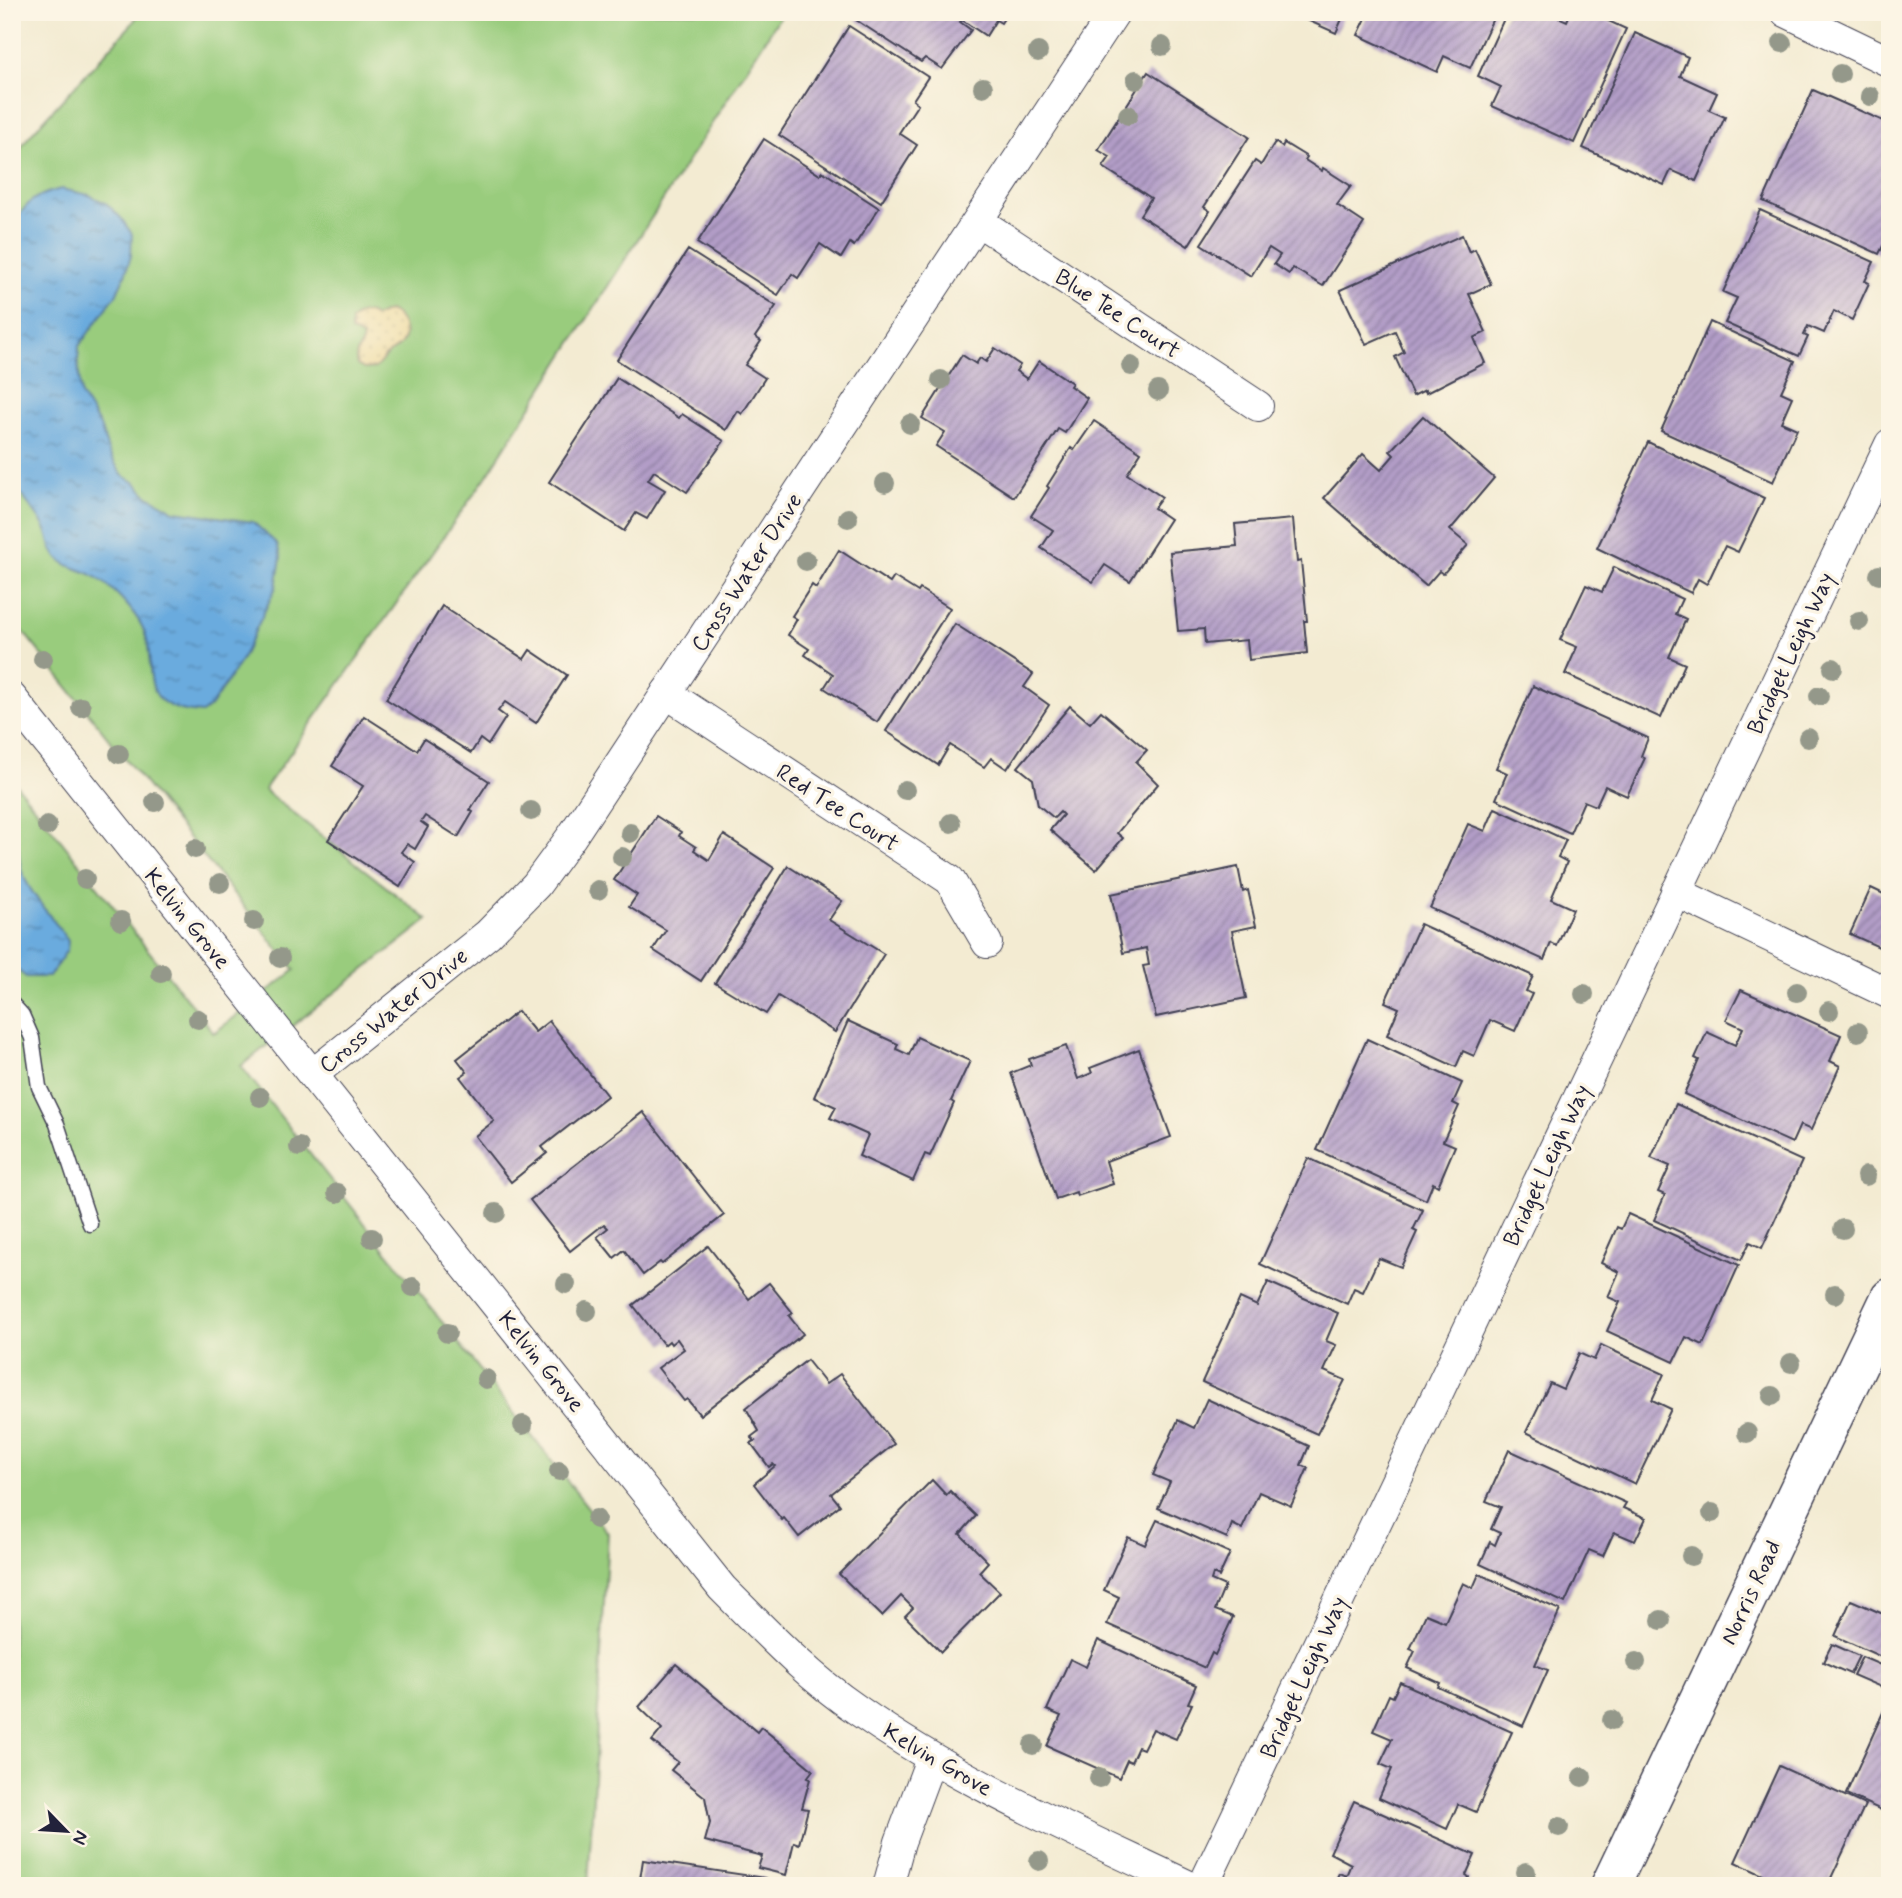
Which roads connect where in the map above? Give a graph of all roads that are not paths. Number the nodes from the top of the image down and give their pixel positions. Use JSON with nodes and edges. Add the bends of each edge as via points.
{"nodes":[{"id":1,"x":1115,"y":12,"type":"edge"},
{"id":2,"x":1786,"y":12,"type":"edge"},
{"id":3,"x":1890,"y":62,"type":"edge"},
{"id":4,"x":978,"y":220,"type":"junction"},
{"id":5,"x":1258,"y":405,"type":"dead end"},
{"id":6,"x":1890,"y":443,"type":"edge"},
{"id":7,"x":666,"y":693,"type":"junction"},
{"id":8,"x":12,"y":698,"type":"edge"},
{"id":9,"x":1676,"y":892,"type":"junction"},
{"id":10,"x":987,"y":943,"type":"dead end"},
{"id":11,"x":1890,"y":994,"type":"edge"},
{"id":12,"x":12,"y":1004,"type":"edge"},
{"id":13,"x":313,"y":1074,"type":"junction"},
{"id":14,"x":90,"y":1224,"type":"dead end"},
{"id":15,"x":1890,"y":1298,"type":"edge"},
{"id":16,"x":931,"y":1759,"type":"junction"},
{"id":17,"x":888,"y":1886,"type":"edge"},
{"id":18,"x":1189,"y":1886,"type":"edge"},
{"id":19,"x":1203,"y":1886,"type":"edge"},
{"id":20,"x":1610,"y":1886,"type":"edge"}],
"edges":[{"from":1,"to":4,"type":"street","name":"Cross Water Drive"},
{"from":2,"to":3,"type":"street"},
{"from":4,"to":5,"type":"street","name":"Blue Tee Court"},
{"from":4,"to":7,"type":"street","name":"Cross Water Drive"},
{"from":6,"to":9,"type":"street","name":"Bridget Leigh Way"},
{"from":7,"to":10,"type":"street","name":"Red Tee Court","via":[[950,880]]},
{"from":7,"to":13,"type":"street","name":"Cross Water Drive","via":[[536,885],[488,934]]},
{"from":8,"to":13,"type":"street","name":"Kelvin Grove"},
{"from":9,"to":11,"type":"street"},
{"from":9,"to":19,"type":"street","name":"Bridget Leigh Way"},
{"from":12,"to":14,"type":"lane","via":[[32,1038],[39,1087],[57,1124]]},
{"from":13,"to":16,"type":"street","name":"Kelvin Grove","via":[[722,1588],[806,1670]]},
{"from":15,"to":20,"type":"street","name":"Norris Road"},
{"from":16,"to":17,"type":"street"},
{"from":16,"to":18,"type":"street","name":"Kelvin Grove"}]}
